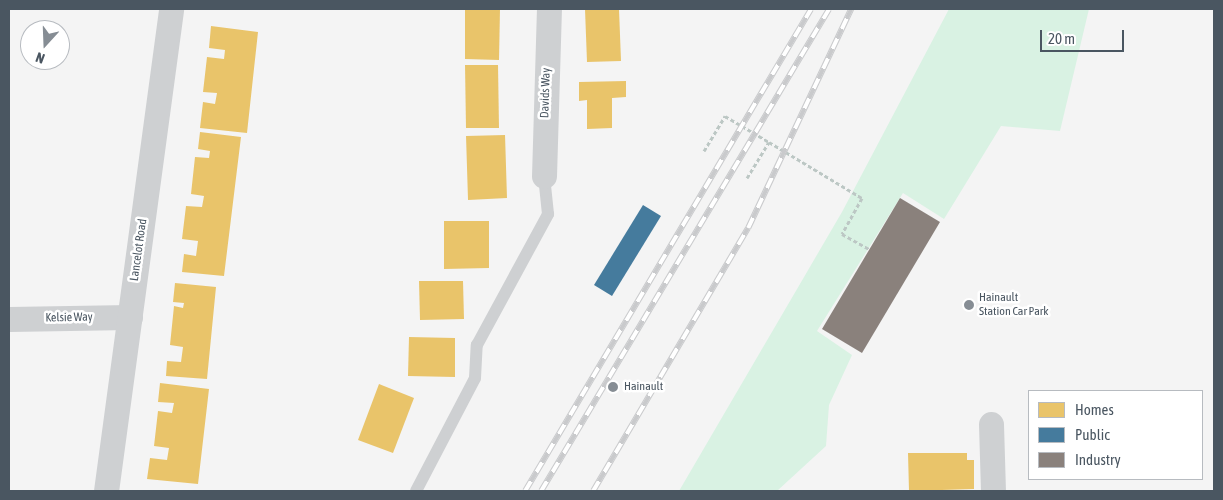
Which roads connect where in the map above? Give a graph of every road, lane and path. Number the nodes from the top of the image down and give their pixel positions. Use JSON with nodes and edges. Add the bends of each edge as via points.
{"nodes":[{"id":1,"x":171,"y":9,"type":"edge"},
{"id":2,"x":549,"y":9,"type":"edge"},
{"id":3,"x":769,"y":142,"type":"junction"},
{"id":4,"x":704,"y":151,"type":"dead end"},
{"id":5,"x":544,"y":176,"type":"joint"},
{"id":6,"x":747,"y":178,"type":"dead end"},
{"id":7,"x":869,"y":249,"type":"dead end"},
{"id":8,"x":130,"y":317,"type":"junction"},
{"id":9,"x":9,"y":319,"type":"edge"},
{"id":10,"x":991,"y":424,"type":"dead end"},
{"id":11,"x":106,"y":491,"type":"edge"},
{"id":12,"x":416,"y":491,"type":"edge"},
{"id":13,"x":993,"y":491,"type":"edge"}],
"edges":[{"from":1,"to":8,"type":"street","name":"Lancelot Road"},
{"from":2,"to":5,"type":"street","name":"Davids Way"},
{"from":3,"to":4,"type":"path","via":[[725,116]]},
{"from":3,"to":6,"type":"path"},
{"from":3,"to":7,"type":"path","via":[[862,198],[842,234]]},
{"from":5,"to":12,"type":"lane","via":[[548,214],[478,345],[475,378]]},
{"from":8,"to":9,"type":"street","name":"Kelsie Way"},
{"from":8,"to":11,"type":"street","name":"Lancelot Road"},
{"from":10,"to":13,"type":"street"}]}
